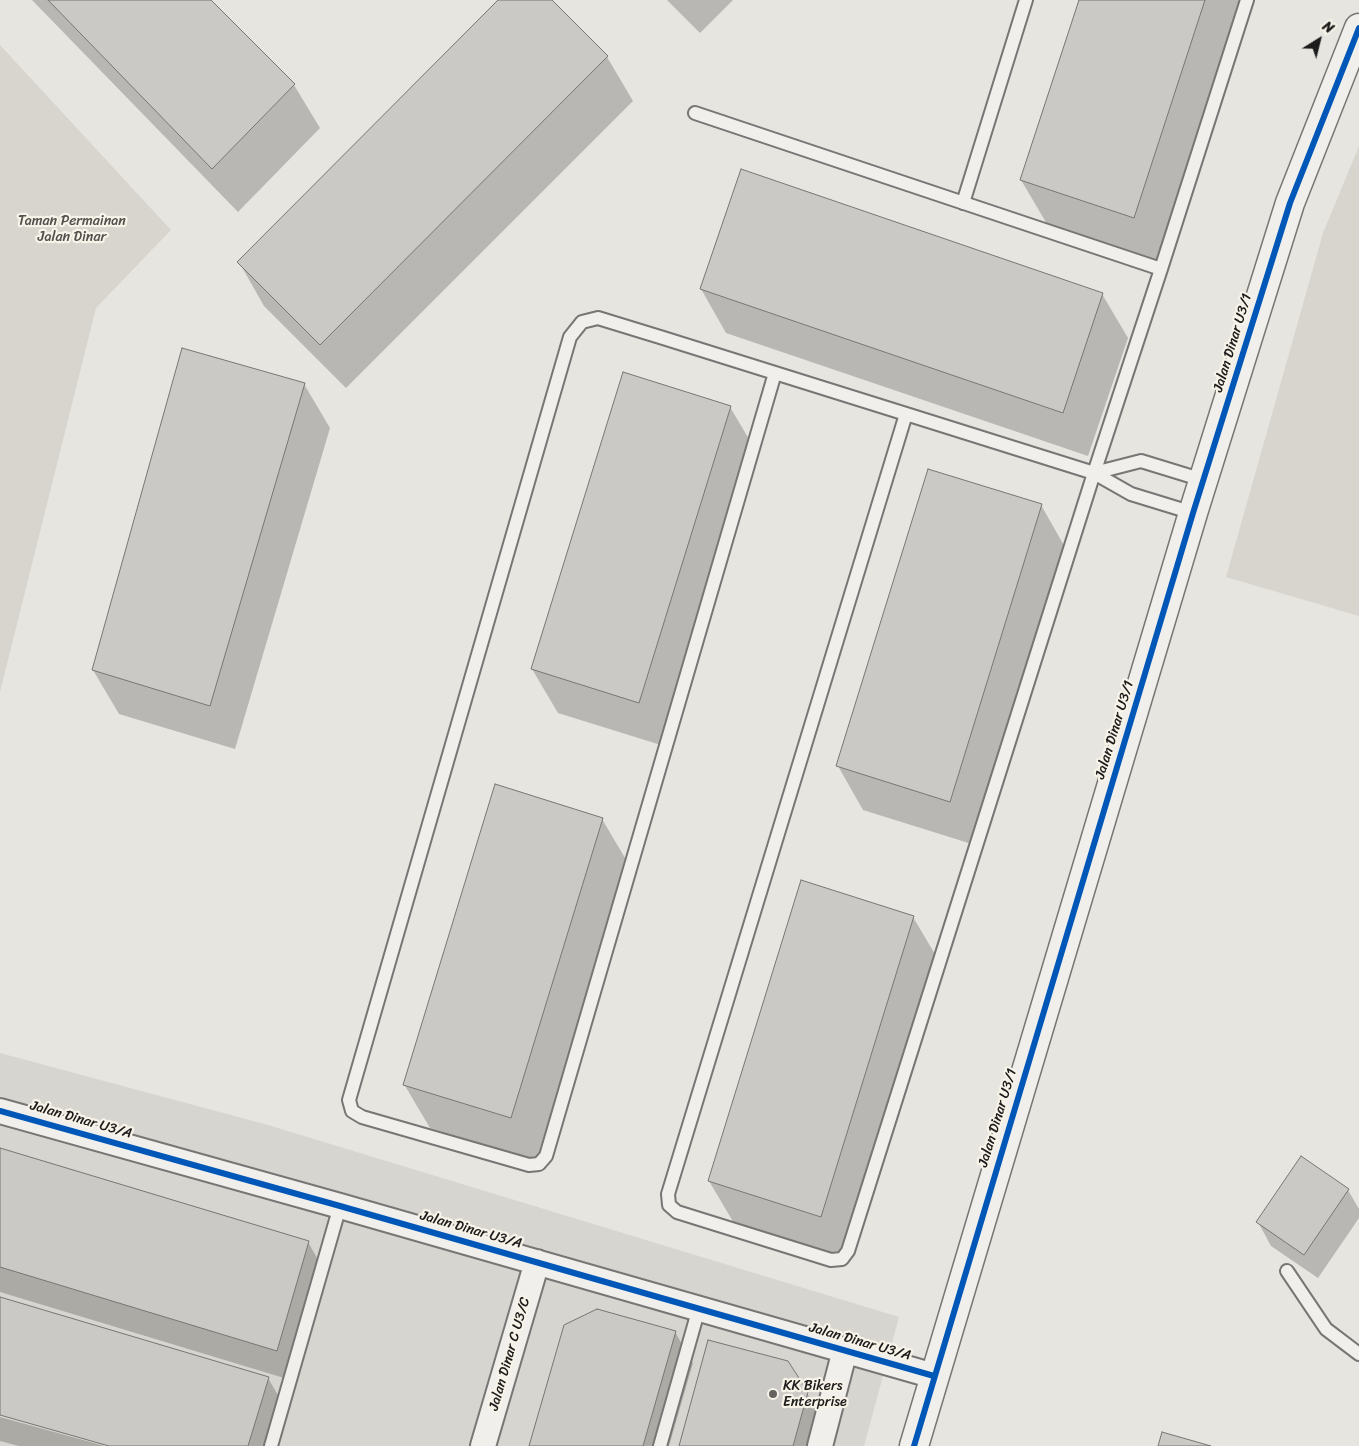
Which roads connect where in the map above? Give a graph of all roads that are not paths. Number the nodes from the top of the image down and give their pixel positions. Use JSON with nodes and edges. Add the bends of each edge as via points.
{"nodes":[{"id":1,"x":1026,"y":0,"type":"edge"},
{"id":2,"x":1247,"y":0,"type":"edge"},
{"id":3,"x":1359,"y":28,"type":"edge"},
{"id":4,"x":695,"y":113,"type":"dead end"},
{"id":5,"x":964,"y":203,"type":"junction"},
{"id":6,"x":1161,"y":269,"type":"junction"},
{"id":7,"x":775,"y":373,"type":"junction"},
{"id":8,"x":906,"y":414,"type":"junction"},
{"id":9,"x":1094,"y":472,"type":"junction"},
{"id":10,"x":1203,"y":480,"type":"junction"},
{"id":11,"x":1193,"y":513,"type":"junction"},
{"id":12,"x":0,"y":1111,"type":"edge"},
{"id":13,"x":340,"y":1206,"type":"junction"},
{"id":14,"x":537,"y":1262,"type":"junction"},
{"id":15,"x":1287,"y":1271,"type":"dead end"},
{"id":16,"x":698,"y":1308,"type":"junction"},
{"id":17,"x":844,"y":1350,"type":"junction"},
{"id":18,"x":1359,"y":1354,"type":"edge"},
{"id":19,"x":934,"y":1376,"type":"junction"},
{"id":20,"x":271,"y":1446,"type":"edge"},
{"id":21,"x":483,"y":1446,"type":"edge"},
{"id":22,"x":660,"y":1446,"type":"edge"},
{"id":23,"x":820,"y":1446,"type":"edge"},
{"id":24,"x":914,"y":1446,"type":"edge"}],
"edges":[{"from":1,"to":5,"type":"lane"},
{"from":2,"to":6,"type":"lane"},
{"from":3,"to":10,"type":"street","name":"Jalan Dinar U3/1","via":[[1290,202]]},
{"from":4,"to":5,"type":"lane"},
{"from":5,"to":6,"type":"lane"},
{"from":6,"to":9,"type":"lane"},
{"from":7,"to":7,"type":"lane","via":[[546,1156],[539,1164],[529,1165],[362,1117],[352,1111],[349,1100],[570,337],[582,322],[598,318]]},
{"from":7,"to":8,"type":"lane"},
{"from":8,"to":9,"type":"lane"},
{"from":8,"to":9,"type":"lane","via":[[668,1194],[668,1205],[677,1212],[831,1260],[842,1259],[848,1251]]},
{"from":9,"to":10,"type":"lane","via":[[1141,461]]},
{"from":9,"to":11,"type":"lane","via":[[1131,494]]},
{"from":10,"to":11,"type":"street","name":"Jalan Dinar U3/1"},
{"from":11,"to":19,"type":"street","name":"Jalan Dinar U3/1"},
{"from":12,"to":13,"type":"street","name":"Jalan Dinar U3/A"},
{"from":13,"to":14,"type":"street","name":"Jalan Dinar U3/A"},
{"from":13,"to":20,"type":"lane"},
{"from":14,"to":16,"type":"street","name":"Jalan Dinar U3/A"},
{"from":14,"to":21,"type":"street","name":"Jalan Dinar C U3/C"},
{"from":15,"to":18,"type":"lane","via":[[1326,1329]]},
{"from":16,"to":17,"type":"street","name":"Jalan Dinar U3/A"},
{"from":16,"to":22,"type":"lane"},
{"from":17,"to":19,"type":"street","name":"Jalan Dinar U3/A"},
{"from":17,"to":23,"type":"street"},
{"from":19,"to":24,"type":"street","name":"Jalan Dinar U3/1"}]}
